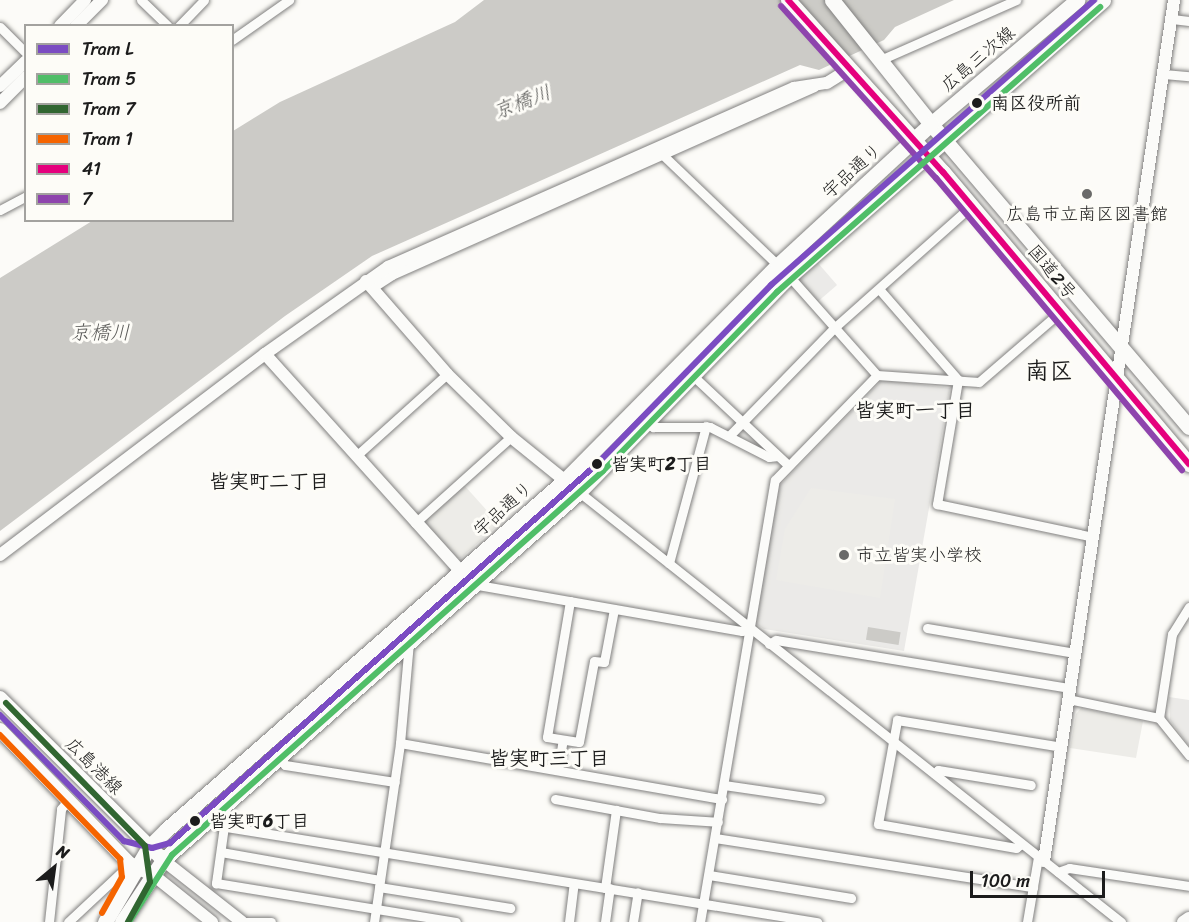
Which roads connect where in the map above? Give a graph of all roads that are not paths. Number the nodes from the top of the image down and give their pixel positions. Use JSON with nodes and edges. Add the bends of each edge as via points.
{"nodes":[{"id":1,"x":85,"y":0,"type":"edge"},
{"id":2,"x":102,"y":0,"type":"edge"},
{"id":3,"x":141,"y":0,"type":"edge"},
{"id":4,"x":204,"y":0,"type":"edge"},
{"id":5,"x":289,"y":0,"type":"edge"},
{"id":6,"x":788,"y":0,"type":"edge"},
{"id":7,"x":832,"y":0,"type":"edge"},
{"id":8,"x":1016,"y":0,"type":"edge"},
{"id":9,"x":1077,"y":0,"type":"edge"},
{"id":10,"x":1102,"y":0,"type":"edge"},
{"id":11,"x":1174,"y":0,"type":"edge"},
{"id":12,"x":1172,"y":19,"type":"junction"},
{"id":13,"x":1189,"y":21,"type":"edge"},
{"id":14,"x":62,"y":24,"type":"edge"},
{"id":15,"x":78,"y":24,"type":"edge"},
{"id":16,"x":166,"y":24,"type":"edge"},
{"id":17,"x":180,"y":24,"type":"edge"},
{"id":18,"x":0,"y":27,"type":"edge"},
{"id":19,"x":234,"y":39,"type":"edge"},
{"id":20,"x":24,"y":51,"type":"edge"},
{"id":21,"x":876,"y":54,"type":"junction"},
{"id":22,"x":24,"y":63,"type":"edge"},
{"id":23,"x":844,"y":66,"type":"junction"},
{"id":24,"x":1164,"y":74,"type":"junction"},
{"id":25,"x":1189,"y":76,"type":"edge"},
{"id":26,"x":24,"y":79,"type":"edge"},
{"id":27,"x":818,"y":84,"type":"junction"},
{"id":28,"x":0,"y":86,"type":"edge"},
{"id":29,"x":0,"y":103,"type":"edge"},
{"id":30,"x":931,"y":124,"type":"junction"},
{"id":31,"x":945,"y":140,"type":"junction"},
{"id":32,"x":914,"y":141,"type":"junction"},
{"id":33,"x":663,"y":155,"type":"junction"},
{"id":34,"x":928,"y":155,"type":"junction"},
{"id":35,"x":24,"y":197,"type":"edge"},
{"id":36,"x":971,"y":206,"type":"junction"},
{"id":37,"x":0,"y":210,"type":"edge"},
{"id":38,"x":783,"y":271,"type":"junction"},
{"id":39,"x":369,"y":285,"type":"junction"},
{"id":40,"x":879,"y":289,"type":"junction"},
{"id":41,"x":1060,"y":312,"type":"junction"},
{"id":42,"x":834,"y":328,"type":"junction"},
{"id":43,"x":1120,"y":346,"type":"junction"},
{"id":44,"x":265,"y":354,"type":"junction"},
{"id":45,"x":681,"y":363,"type":"junction"},
{"id":46,"x":447,"y":374,"type":"junction"},
{"id":47,"x":692,"y":375,"type":"junction"},
{"id":48,"x":877,"y":375,"type":"junction"},
{"id":49,"x":1116,"y":378,"type":"junction"},
{"id":50,"x":958,"y":380,"type":"junction"},
{"id":51,"x":646,"y":422,"type":"junction"},
{"id":52,"x":742,"y":423,"type":"junction"},
{"id":53,"x":706,"y":426,"type":"junction"},
{"id":54,"x":1189,"y":427,"type":"edge"},
{"id":55,"x":730,"y":435,"type":"junction"},
{"id":56,"x":511,"y":437,"type":"junction"},
{"id":57,"x":356,"y":456,"type":"junction"},
{"id":58,"x":778,"y":456,"type":"junction"},
{"id":59,"x":1189,"y":464,"type":"edge"},
{"id":60,"x":788,"y":465,"type":"junction"},
{"id":61,"x":565,"y":480,"type":"junction"},
{"id":62,"x":579,"y":492,"type":"junction"},
{"id":63,"x":415,"y":523,"type":"junction"},
{"id":64,"x":1093,"y":537,"type":"junction"},
{"id":65,"x":0,"y":555,"type":"edge"},
{"id":66,"x":669,"y":563,"type":"junction"},
{"id":67,"x":460,"y":573,"type":"junction"},
{"id":68,"x":472,"y":584,"type":"junction"},
{"id":69,"x":570,"y":602,"type":"junction"},
{"id":70,"x":1189,"y":607,"type":"edge"},
{"id":71,"x":614,"y":609,"type":"junction"},
{"id":72,"x":927,"y":628,"type":"dead end"},
{"id":73,"x":749,"y":629,"type":"junction"},
{"id":74,"x":408,"y":639,"type":"junction"},
{"id":75,"x":769,"y":644,"type":"junction"},
{"id":76,"x":1075,"y":653,"type":"junction"},
{"id":77,"x":1069,"y":693,"type":"junction"},
{"id":78,"x":0,"y":698,"type":"edge"},
{"id":79,"x":1159,"y":718,"type":"junction"},
{"id":80,"x":0,"y":730,"type":"edge"},
{"id":81,"x":563,"y":740,"type":"junction"},
{"id":82,"x":892,"y":740,"type":"junction"},
{"id":83,"x":399,"y":743,"type":"junction"},
{"id":84,"x":1061,"y":747,"type":"junction"},
{"id":85,"x":1189,"y":755,"type":"edge"},
{"id":86,"x":277,"y":756,"type":"junction"},
{"id":87,"x":558,"y":770,"type":"junction"},
{"id":88,"x":935,"y":774,"type":"junction"},
{"id":89,"x":395,"y":782,"type":"junction"},
{"id":90,"x":724,"y":785,"type":"junction"},
{"id":91,"x":1031,"y":785,"type":"dead end"},
{"id":92,"x":555,"y":799,"type":"dead end"},
{"id":93,"x":722,"y":799,"type":"junction"},
{"id":94,"x":820,"y":799,"type":"dead end"},
{"id":95,"x":68,"y":800,"type":"junction"},
{"id":96,"x":616,"y":810,"type":"junction"},
{"id":97,"x":212,"y":815,"type":"junction"},
{"id":98,"x":718,"y":822,"type":"junction"},
{"id":99,"x":224,"y":826,"type":"junction"},
{"id":100,"x":715,"y":838,"type":"junction"},
{"id":101,"x":1022,"y":844,"type":"junction"},
{"id":102,"x":149,"y":847,"type":"junction"},
{"id":103,"x":221,"y":852,"type":"junction"},
{"id":104,"x":384,"y":853,"type":"junction"},
{"id":105,"x":1041,"y":859,"type":"junction"},
{"id":106,"x":163,"y":860,"type":"junction"},
{"id":107,"x":133,"y":866,"type":"junction"},
{"id":108,"x":1058,"y":872,"type":"junction"},
{"id":109,"x":152,"y":874,"type":"junction"},
{"id":110,"x":709,"y":875,"type":"junction"},
{"id":111,"x":574,"y":883,"type":"junction"},
{"id":112,"x":380,"y":884,"type":"junction"},
{"id":113,"x":1189,"y":886,"type":"edge"},
{"id":114,"x":1033,"y":887,"type":"junction"},
{"id":115,"x":607,"y":888,"type":"junction"},
{"id":116,"x":638,"y":892,"type":"junction"},
{"id":117,"x":851,"y":898,"type":"dead end"},
{"id":118,"x":703,"y":905,"type":"junction"},
{"id":119,"x":510,"y":908,"type":"dead end"},
{"id":120,"x":376,"y":910,"type":"junction"},
{"id":121,"x":1189,"y":918,"type":"edge"},
{"id":122,"x":49,"y":922,"type":"edge"},
{"id":123,"x":68,"y":922,"type":"edge"},
{"id":124,"x":105,"y":922,"type":"edge"},
{"id":125,"x":122,"y":922,"type":"edge"},
{"id":126,"x":212,"y":922,"type":"edge"},
{"id":127,"x":242,"y":922,"type":"edge"},
{"id":128,"x":271,"y":922,"type":"edge"},
{"id":129,"x":374,"y":922,"type":"edge"},
{"id":130,"x":456,"y":922,"type":"edge"},
{"id":131,"x":569,"y":922,"type":"edge"},
{"id":132,"x":605,"y":922,"type":"edge"},
{"id":133,"x":633,"y":922,"type":"edge"},
{"id":134,"x":700,"y":922,"type":"edge"},
{"id":135,"x":817,"y":922,"type":"edge"},
{"id":136,"x":1027,"y":922,"type":"edge"},
{"id":137,"x":1121,"y":922,"type":"edge"},
{"id":138,"x":1183,"y":922,"type":"edge"}],
"edges":[{"from":1,"to":14,"type":"street"},
{"from":2,"to":15,"type":"street"},
{"from":3,"to":16,"type":"street"},
{"from":4,"to":17,"type":"street"},
{"from":5,"to":19,"type":"street"},
{"from":6,"to":23,"type":"main road","name":"国道2号"},
{"from":7,"to":21,"type":"main road","name":"国道2号"},
{"from":8,"to":21,"type":"street"},
{"from":9,"to":30,"type":"main road","name":"広島三次線"},
{"from":10,"to":31,"type":"main road","name":"広島三次線"},
{"from":11,"to":12,"type":"street"},
{"from":12,"to":13,"type":"street"},
{"from":12,"to":24,"type":"street"},
{"from":18,"to":20,"type":"street"},
{"from":21,"to":30,"type":"main road","name":"国道2号"},
{"from":22,"to":28,"type":"street"},
{"from":23,"to":27,"type":"street"},
{"from":23,"to":32,"type":"main road","name":"国道2号"},
{"from":24,"to":25,"type":"street"},
{"from":24,"to":43,"type":"street"},
{"from":26,"to":29,"type":"street"},
{"from":27,"to":33,"type":"street"},
{"from":27,"to":39,"type":"street","via":[[784,92],[404,259]]},
{"from":30,"to":31,"type":"main road","name":"国道2号"},
{"from":30,"to":32,"type":"main road","name":"宇品通り"},
{"from":31,"to":34,"type":"main road","name":"宇品通り"},
{"from":31,"to":43,"type":"main road","name":"国道2号"},
{"from":32,"to":34,"type":"main road","name":"国道2号"},
{"from":32,"to":38,"type":"main road","name":"宇品通り"},
{"from":33,"to":38,"type":"street"},
{"from":33,"to":39,"type":"street"},
{"from":34,"to":36,"type":"main road","name":"国道2号"},
{"from":34,"to":38,"type":"main road","name":"宇品通り"},
{"from":35,"to":37,"type":"street"},
{"from":36,"to":40,"type":"street"},
{"from":36,"to":41,"type":"main road","name":"国道2号"},
{"from":38,"to":42,"type":"street"},
{"from":38,"to":45,"type":"main road","name":"宇品通り"},
{"from":38,"to":47,"type":"main road","name":"宇品通り"},
{"from":39,"to":44,"type":"street"},
{"from":39,"to":46,"type":"street"},
{"from":40,"to":42,"type":"street"},
{"from":40,"to":50,"type":"street"},
{"from":41,"to":49,"type":"main road","name":"国道2号"},
{"from":41,"to":50,"type":"street","via":[[979,382]]},
{"from":42,"to":48,"type":"street"},
{"from":42,"to":52,"type":"street"},
{"from":43,"to":49,"type":"street"},
{"from":43,"to":54,"type":"main road","name":"国道2号"},
{"from":44,"to":57,"type":"street"},
{"from":44,"to":65,"type":"street"},
{"from":45,"to":47,"type":"street"},
{"from":45,"to":61,"type":"main road","name":"宇品通り"},
{"from":46,"to":56,"type":"street"},
{"from":46,"to":57,"type":"street"},
{"from":47,"to":51,"type":"main road","name":"宇品通り"},
{"from":47,"to":52,"type":"street"},
{"from":48,"to":50,"type":"street"},
{"from":48,"to":60,"type":"street"},
{"from":49,"to":59,"type":"main road","name":"国道2号"},
{"from":49,"to":64,"type":"street"},
{"from":50,"to":64,"type":"street","via":[[937,504]]},
{"from":51,"to":53,"type":"street","via":[[652,427]]},
{"from":51,"to":62,"type":"main road","name":"宇品通り"},
{"from":52,"to":55,"type":"street"},
{"from":52,"to":58,"type":"street"},
{"from":53,"to":55,"type":"street"},
{"from":53,"to":66,"type":"street"},
{"from":55,"to":58,"type":"street","via":[[769,457]]},
{"from":56,"to":61,"type":"street"},
{"from":56,"to":63,"type":"street"},
{"from":57,"to":63,"type":"street"},
{"from":58,"to":60,"type":"street"},
{"from":60,"to":73,"type":"street","via":[[775,480]]},
{"from":61,"to":62,"type":"street"},
{"from":61,"to":67,"type":"main road","name":"宇品通り"},
{"from":62,"to":66,"type":"street"},
{"from":62,"to":68,"type":"main road","name":"宇品通り"},
{"from":63,"to":67,"type":"street"},
{"from":64,"to":76,"type":"street"},
{"from":66,"to":73,"type":"street"},
{"from":67,"to":68,"type":"street"},
{"from":67,"to":102,"type":"main road","name":"宇品通り"},
{"from":68,"to":69,"type":"street"},
{"from":68,"to":74,"type":"main road","name":"宇品通り"},
{"from":69,"to":71,"type":"street"},
{"from":69,"to":81,"type":"street","via":[[547,738]]},
{"from":70,"to":79,"type":"street","via":[[1172,634]]},
{"from":71,"to":73,"type":"street"},
{"from":71,"to":81,"type":"street","via":[[604,662],[594,661],[579,742]]},
{"from":72,"to":76,"type":"street"},
{"from":73,"to":75,"type":"street"},
{"from":73,"to":90,"type":"street"},
{"from":74,"to":83,"type":"street","via":[[411,649]]},
{"from":74,"to":86,"type":"main road","name":"宇品通り"},
{"from":75,"to":77,"type":"street","via":[[776,640]]},
{"from":75,"to":82,"type":"street"},
{"from":76,"to":77,"type":"street"},
{"from":77,"to":79,"type":"street"},
{"from":77,"to":84,"type":"street"},
{"from":78,"to":102,"type":"main road","name":"広島港線"},
{"from":79,"to":85,"type":"street"},
{"from":80,"to":95,"type":"main road"},
{"from":81,"to":87,"type":"street"},
{"from":82,"to":84,"type":"street","via":[[897,720]]},
{"from":82,"to":88,"type":"street"},
{"from":82,"to":101,"type":"street","via":[[878,824],[1016,848]]},
{"from":83,"to":87,"type":"street"},
{"from":83,"to":89,"type":"street"},
{"from":84,"to":105,"type":"street"},
{"from":86,"to":89,"type":"street","via":[[285,765]]},
{"from":86,"to":97,"type":"main road","name":"宇品通り"},
{"from":87,"to":93,"type":"street"},
{"from":88,"to":91,"type":"street","via":[[938,770]]},
{"from":88,"to":101,"type":"street"},
{"from":89,"to":104,"type":"street"},
{"from":90,"to":93,"type":"street"},
{"from":90,"to":94,"type":"street"},
{"from":92,"to":96,"type":"street"},
{"from":93,"to":98,"type":"street"},
{"from":95,"to":107,"type":"main road"},
{"from":95,"to":122,"type":"street","via":[[61,809]]},
{"from":96,"to":98,"type":"street"},
{"from":96,"to":115,"type":"street"},
{"from":97,"to":99,"type":"street"},
{"from":97,"to":106,"type":"main road","name":"宇品通り"},
{"from":98,"to":100,"type":"street"},
{"from":99,"to":103,"type":"street"},
{"from":99,"to":104,"type":"street"},
{"from":100,"to":110,"type":"street"},
{"from":100,"to":114,"type":"street"},
{"from":101,"to":105,"type":"street"},
{"from":102,"to":106,"type":"main road","name":"広島港線"},
{"from":102,"to":107,"type":"main road","name":"宇品通り"},
{"from":103,"to":112,"type":"street"},
{"from":103,"to":120,"type":"street","via":[[216,883]]},
{"from":104,"to":111,"type":"street"},
{"from":104,"to":112,"type":"street"},
{"from":105,"to":108,"type":"street"},
{"from":105,"to":114,"type":"street"},
{"from":106,"to":109,"type":"main road","name":"宇品通り"},
{"from":106,"to":127,"type":"street"},
{"from":107,"to":109,"type":"main road"},
{"from":107,"to":123,"type":"street"},
{"from":107,"to":124,"type":"main road","name":"宇品通り"},
{"from":108,"to":113,"type":"street","via":[[1069,868]]},
{"from":108,"to":137,"type":"street"},
{"from":109,"to":125,"type":"main road","name":"宇品通り"},
{"from":109,"to":126,"type":"street"},
{"from":110,"to":117,"type":"street"},
{"from":110,"to":118,"type":"street"},
{"from":111,"to":115,"type":"street"},
{"from":111,"to":131,"type":"street"},
{"from":112,"to":119,"type":"street"},
{"from":112,"to":120,"type":"street"},
{"from":114,"to":136,"type":"street"},
{"from":115,"to":116,"type":"street"},
{"from":115,"to":132,"type":"street"},
{"from":116,"to":118,"type":"street"},
{"from":116,"to":133,"type":"street"},
{"from":118,"to":134,"type":"street"},
{"from":118,"to":135,"type":"street"},
{"from":120,"to":129,"type":"street"},
{"from":120,"to":130,"type":"street"},
{"from":121,"to":138,"type":"street"},
{"from":127,"to":128,"type":"street"}]}
